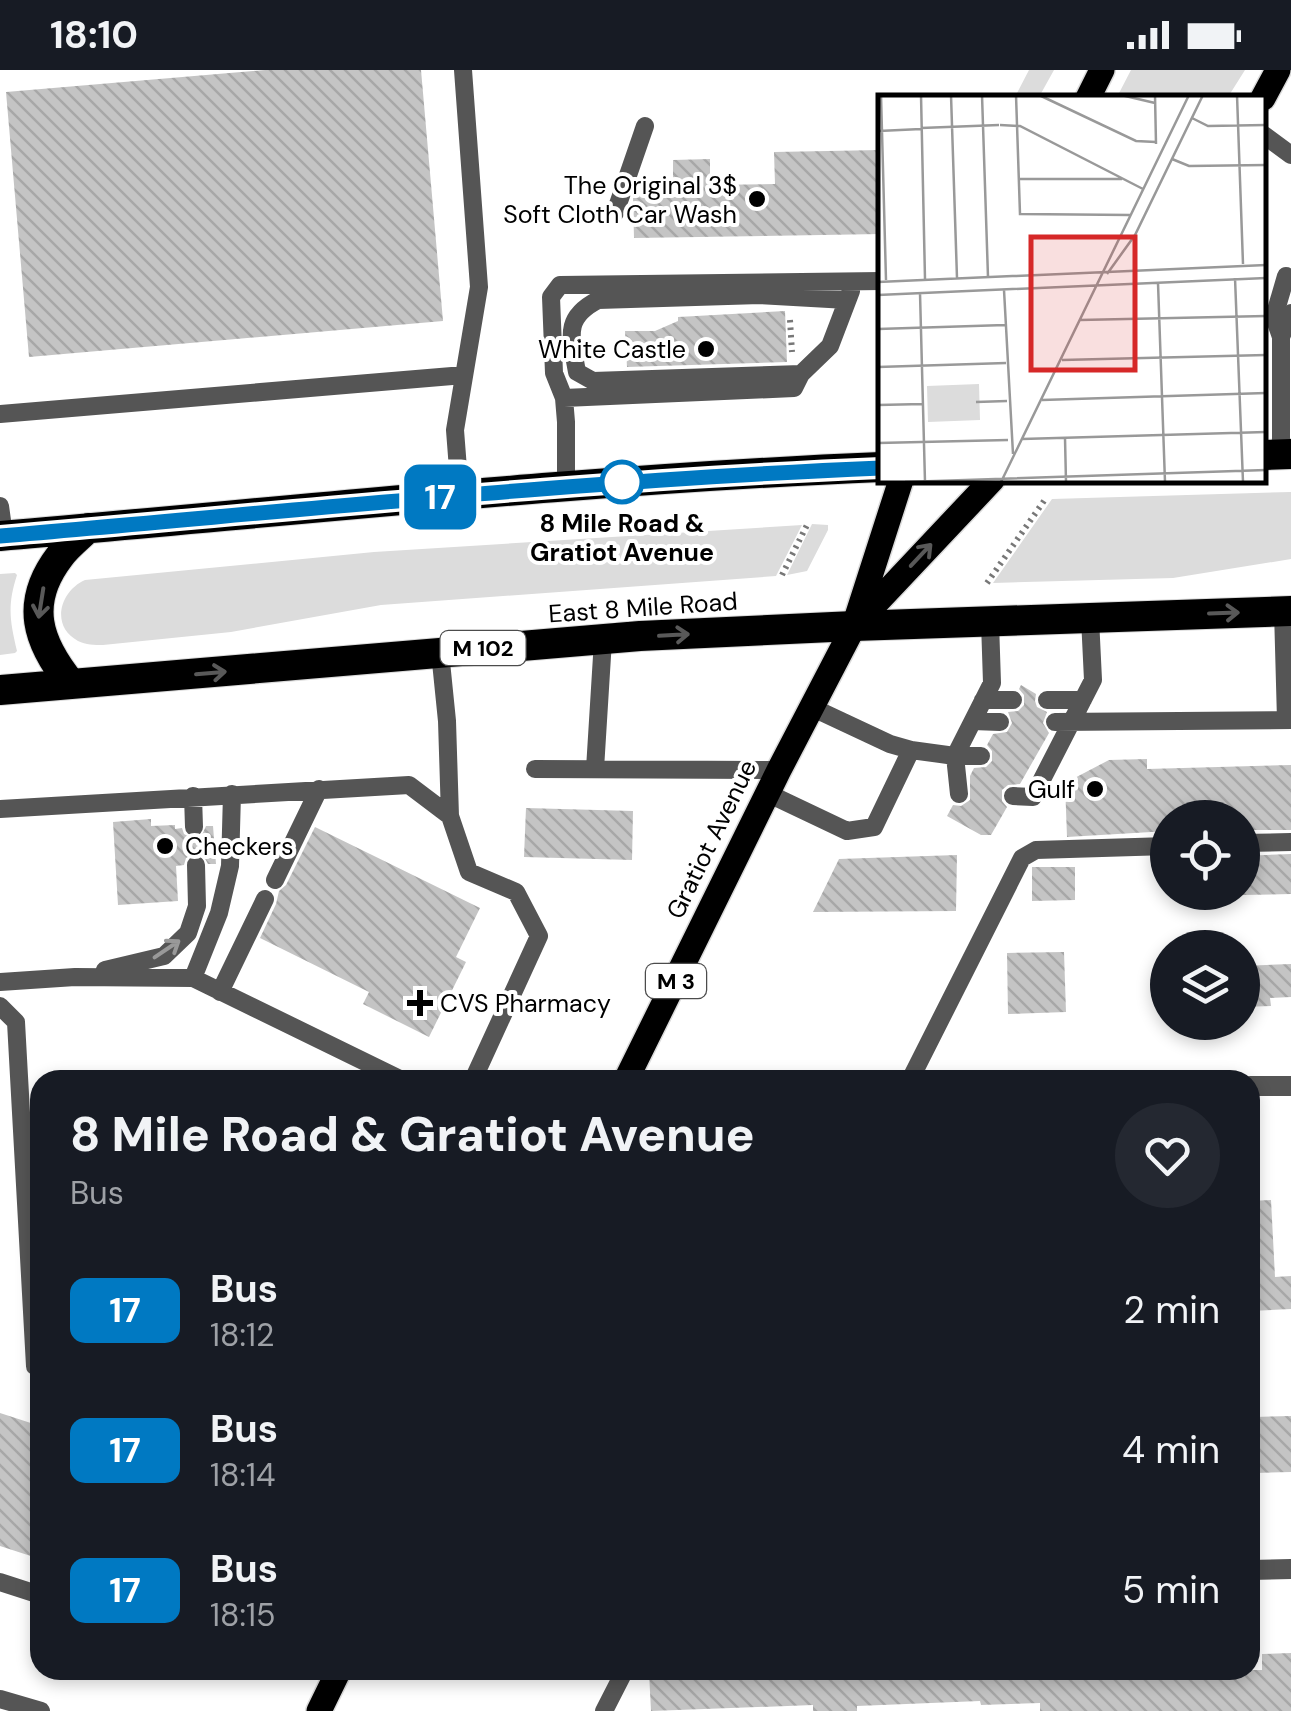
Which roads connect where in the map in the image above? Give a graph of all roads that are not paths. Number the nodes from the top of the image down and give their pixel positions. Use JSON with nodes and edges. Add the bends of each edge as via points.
{"nodes":[{"id":1,"x":463,"y":70,"type":"edge"},
{"id":2,"x":1102,"y":70,"type":"edge"},
{"id":3,"x":1278,"y":70,"type":"edge"},
{"id":4,"x":1090,"y":95,"type":"edge"},
{"id":5,"x":1264,"y":95,"type":"edge"},
{"id":6,"x":645,"y":126,"type":"dead end"},
{"id":7,"x":1266,"y":137,"type":"edge"},
{"id":8,"x":1291,"y":155,"type":"edge"},
{"id":9,"x":615,"y":212,"type":"dead end"},
{"id":10,"x":1286,"y":276,"type":"dead end"},
{"id":11,"x":878,"y":280,"type":"edge"},
{"id":12,"x":854,"y":281,"type":"junction"},
{"id":13,"x":847,"y":300,"type":"junction"},
{"id":14,"x":1291,"y":313,"type":"edge"},
{"id":15,"x":1289,"y":337,"type":"edge"},
{"id":16,"x":802,"y":374,"type":"junction"},
{"id":17,"x":464,"y":375,"type":"junction"},
{"id":18,"x":564,"y":398,"type":"junction"},
{"id":19,"x":0,"y":414,"type":"edge"},
{"id":20,"x":1279,"y":454,"type":"edge"},
{"id":21,"x":878,"y":468,"type":"edge"},
{"id":22,"x":900,"y":482,"type":"edge"},
{"id":23,"x":990,"y":482,"type":"edge"},
{"id":24,"x":566,"y":487,"type":"junction"},
{"id":25,"x":460,"y":495,"type":"junction"},
{"id":26,"x":1,"y":526,"type":"edge"},
{"id":27,"x":88,"y":528,"type":"junction"},
{"id":28,"x":1287,"y":611,"type":"edge"},
{"id":29,"x":1090,"y":618,"type":"junction"},
{"id":30,"x":990,"y":622,"type":"junction"},
{"id":31,"x":854,"y":626,"type":"junction"},
{"id":32,"x":603,"y":640,"type":"junction"},
{"id":33,"x":440,"y":652,"type":"junction"},
{"id":34,"x":70,"y":684,"type":"junction"},
{"id":35,"x":0,"y":690,"type":"edge"},
{"id":36,"x":983,"y":700,"type":"junction"},
{"id":37,"x":1013,"y":700,"type":"dead end"},
{"id":38,"x":1046,"y":700,"type":"dead end"},
{"id":39,"x":1083,"y":700,"type":"junction"},
{"id":40,"x":810,"y":707,"type":"junction"},
{"id":41,"x":1289,"y":720,"type":"edge"},
{"id":42,"x":972,"y":721,"type":"junction"},
{"id":43,"x":1000,"y":722,"type":"dead end"},
{"id":44,"x":1063,"y":722,"type":"junction"},
{"id":45,"x":910,"y":750,"type":"junction"},
{"id":46,"x":955,"y":756,"type":"junction"},
{"id":47,"x":981,"y":756,"type":"dead end"},
{"id":48,"x":535,"y":769,"type":"dead end"},
{"id":49,"x":595,"y":769,"type":"junction"},
{"id":50,"x":773,"y":782,"type":"junction"},
{"id":51,"x":319,"y":790,"type":"junction"},
{"id":52,"x":232,"y":794,"type":"junction"},
{"id":53,"x":959,"y":794,"type":"dead end"},
{"id":54,"x":193,"y":796,"type":"junction"},
{"id":55,"x":1013,"y":796,"type":"dead end"},
{"id":56,"x":0,"y":808,"type":"edge"},
{"id":57,"x":450,"y":816,"type":"junction"},
{"id":58,"x":194,"y":828,"type":"dead end"},
{"id":59,"x":1291,"y":842,"type":"edge"},
{"id":60,"x":1260,"y":843,"type":"edge"},
{"id":61,"x":1150,"y":847,"type":"edge"},
{"id":62,"x":196,"y":865,"type":"dead end"},
{"id":63,"x":274,"y":880,"type":"dead end"},
{"id":64,"x":265,"y":899,"type":"dead end"},
{"id":65,"x":75,"y":977,"type":"junction"},
{"id":66,"x":193,"y":978,"type":"junction"},
{"id":67,"x":0,"y":982,"type":"edge"},
{"id":68,"x":220,"y":992,"type":"junction"},
{"id":69,"x":0,"y":1006,"type":"edge"},
{"id":70,"x":381,"y":1070,"type":"edge"},
{"id":71,"x":478,"y":1070,"type":"edge"},
{"id":72,"x":631,"y":1070,"type":"edge"},
{"id":73,"x":915,"y":1070,"type":"edge"},
{"id":74,"x":1260,"y":1086,"type":"edge"},
{"id":75,"x":1291,"y":1086,"type":"edge"},
{"id":76,"x":30,"y":1276,"type":"edge"},
{"id":77,"x":1291,"y":1569,"type":"edge"},
{"id":78,"x":1260,"y":1570,"type":"edge"},
{"id":79,"x":0,"y":1582,"type":"edge"},
{"id":80,"x":30,"y":1592,"type":"edge"},
{"id":81,"x":335,"y":1680,"type":"edge"},
{"id":82,"x":620,"y":1680,"type":"edge"},
{"id":83,"x":0,"y":1699,"type":"edge"},
{"id":84,"x":41,"y":1711,"type":"edge"},
{"id":85,"x":319,"y":1711,"type":"edge"},
{"id":86,"x":604,"y":1711,"type":"edge"}],
"edges":[{"from":1,"to":17,"type":"lane","via":[[479,287]]},
{"from":2,"to":4,"type":"main road"},
{"from":3,"to":5,"type":"main road"},
{"from":6,"to":9,"type":"lane"},
{"from":7,"to":8,"type":"lane"},
{"from":10,"to":15,"type":"lane","via":[[1274,317]]},
{"from":11,"to":12,"type":"lane"},
{"from":12,"to":13,"type":"lane"},
{"from":12,"to":18,"type":"lane","via":[[560,285],[551,298],[554,373]]},
{"from":13,"to":16,"type":"lane","via":[[830,346]]},
{"from":13,"to":16,"type":"lane","via":[[598,300],[574,320],[576,372],[593,381]]},
{"from":14,"to":15,"type":"lane"},
{"from":15,"to":20,"type":"lane"},
{"from":16,"to":18,"type":"lane","via":[[794,388]]},
{"from":17,"to":19,"type":"lane"},
{"from":17,"to":25,"type":"lane","via":[[455,430]]},
{"from":18,"to":24,"type":"lane"},
{"from":21,"to":24,"type":"highway"},
{"from":22,"to":31,"type":"main road","name":"Gratiot Avenue","number":"M 3"},
{"from":31,"to":23,"type":"main road","name":"Gratiot Avenue","number":"M 3","one_way":true},
{"from":24,"to":25,"type":"highway"},
{"from":25,"to":27,"type":"highway"},
{"from":26,"to":27,"type":"highway"},
{"from":27,"to":34,"type":"highway","one_way":true,"via":[[60,555],[38,603],[38,626]]},
{"from":29,"to":28,"type":"highway","name":"East 8 Mile Road","number":"M 102","one_way":true},
{"from":28,"to":41,"type":"lane"},
{"from":29,"to":30,"type":"highway","name":"East 8 Mile Road","number":"M 102"},
{"from":29,"to":39,"type":"lane","via":[[1093,680]]},
{"from":30,"to":31,"type":"highway","name":"East 8 Mile Road","number":"M 102"},
{"from":30,"to":36,"type":"lane","via":[[992,683]]},
{"from":32,"to":31,"type":"highway","name":"East 8 Mile Road","number":"M 102","one_way":true},
{"from":31,"to":40,"type":"main road","name":"Gratiot Avenue","number":"M 3"},
{"from":32,"to":33,"type":"highway","name":"East 8 Mile Road","number":"M 102"},
{"from":32,"to":49,"type":"lane"},
{"from":34,"to":33,"type":"highway","name":"East 8 Mile Road","number":"M 102","one_way":true},
{"from":33,"to":57,"type":"lane"},
{"from":34,"to":35,"type":"highway","name":"East 8 Mile Road","number":"M 102"},
{"from":36,"to":37,"type":"lane"},
{"from":36,"to":42,"type":"lane"},
{"from":38,"to":39,"type":"lane"},
{"from":39,"to":44,"type":"lane"},
{"from":40,"to":45,"type":"lane"},
{"from":40,"to":50,"type":"main road","name":"Gratiot Avenue","number":"M 3"},
{"from":41,"to":44,"type":"lane"},
{"from":42,"to":43,"type":"lane"},
{"from":42,"to":46,"type":"lane"},
{"from":44,"to":55,"type":"lane","via":[[1033,797]]},
{"from":45,"to":46,"type":"lane"},
{"from":45,"to":50,"type":"lane","via":[[874,828],[846,830]]},
{"from":46,"to":47,"type":"lane"},
{"from":46,"to":53,"type":"lane"},
{"from":48,"to":49,"type":"lane"},
{"from":49,"to":50,"type":"lane"},
{"from":50,"to":72,"type":"main road","name":"Gratiot Avenue","number":"M 3"},
{"from":51,"to":52,"type":"lane"},
{"from":51,"to":57,"type":"lane","via":[[409,785]]},
{"from":51,"to":63,"type":"lane"},
{"from":52,"to":54,"type":"lane"},
{"from":52,"to":66,"type":"lane","via":[[230,866]]},
{"from":54,"to":56,"type":"lane"},
{"from":54,"to":58,"type":"lane"},
{"from":57,"to":71,"type":"lane","via":[[469,872],[516,892],[538,936]]},
{"from":59,"to":60,"type":"lane"},
{"from":61,"to":73,"type":"lane","via":[[1036,850],[1022,858]]},
{"from":65,"to":62,"type":"lane","one_way":true,"via":[[164,956],[188,932],[198,906]]},
{"from":64,"to":68,"type":"lane"},
{"from":65,"to":66,"type":"lane"},
{"from":65,"to":67,"type":"lane"},
{"from":66,"to":68,"type":"lane"},
{"from":68,"to":70,"type":"lane"},
{"from":69,"to":76,"type":"lane","via":[[16,1022]]},
{"from":74,"to":75,"type":"street"},
{"from":77,"to":78,"type":"street"},
{"from":79,"to":80,"type":"lane"},
{"from":81,"to":85,"type":"main road"},
{"from":82,"to":86,"type":"lane"},
{"from":83,"to":84,"type":"lane"}]}
